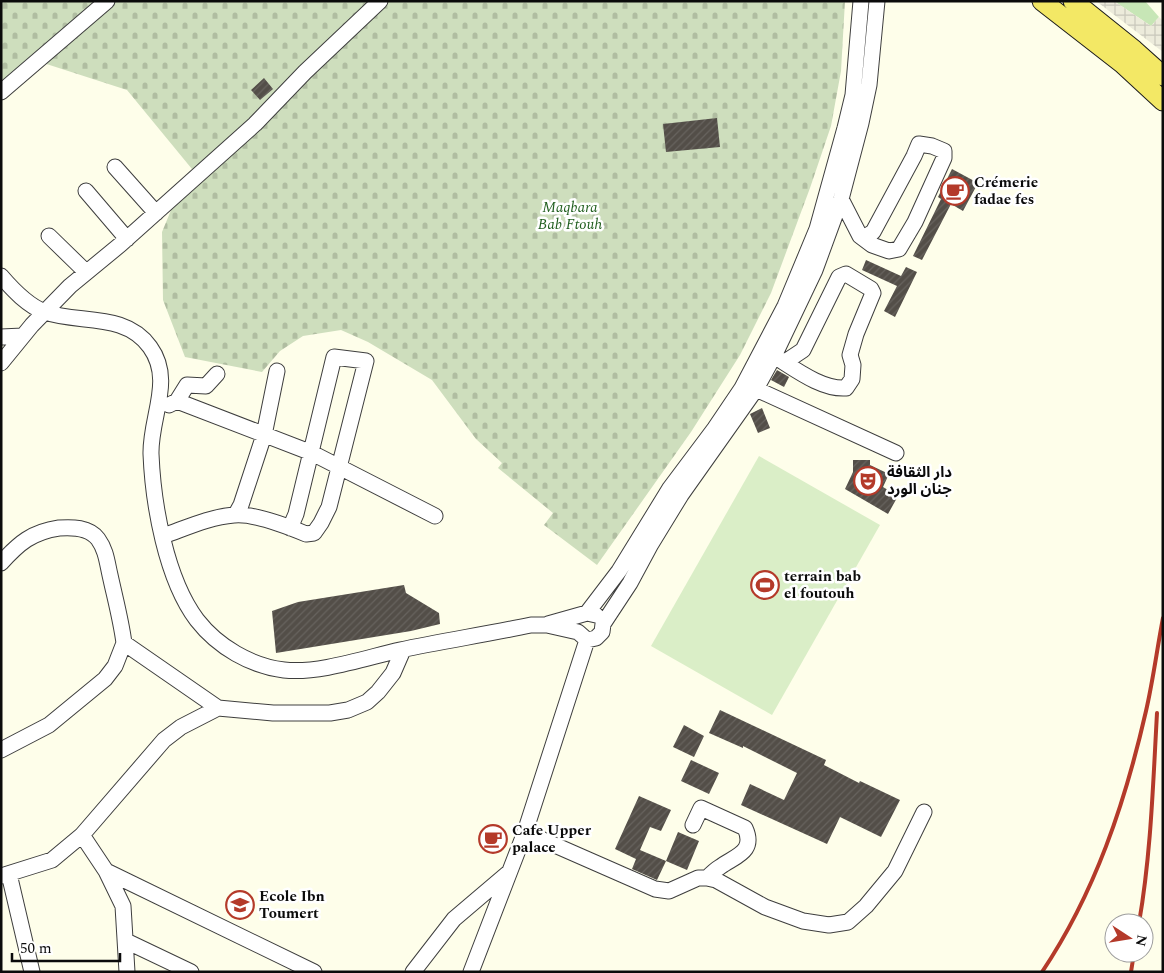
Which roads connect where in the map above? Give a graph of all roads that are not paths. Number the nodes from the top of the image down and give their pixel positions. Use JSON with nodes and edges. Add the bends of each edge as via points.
{"nodes":[{"id":1,"x":107,"y":1,"type":"edge"},
{"id":2,"x":380,"y":1,"type":"edge"},
{"id":3,"x":861,"y":1,"type":"edge"},
{"id":4,"x":878,"y":1,"type":"edge"},
{"id":5,"x":1042,"y":1,"type":"edge"},
{"id":6,"x":1073,"y":1,"type":"edge"},
{"id":7,"x":1163,"y":76,"type":"edge"},
{"id":8,"x":1,"y":92,"type":"edge"},
{"id":9,"x":1163,"y":101,"type":"edge"},
{"id":10,"x":115,"y":167,"type":"dead end"},
{"id":11,"x":86,"y":191,"type":"dead end"},
{"id":12,"x":841,"y":199,"type":"junction"},
{"id":13,"x":156,"y":213,"type":"junction"},
{"id":14,"x":824,"y":231,"type":"junction"},
{"id":15,"x":48,"y":236,"type":"dead end"},
{"id":16,"x":127,"y":238,"type":"junction"},
{"id":17,"x":863,"y":238,"type":"junction"},
{"id":18,"x":86,"y":272,"type":"junction"},
{"id":19,"x":1,"y":276,"type":"edge"},
{"id":20,"x":45,"y":312,"type":"junction"},
{"id":21,"x":23,"y":336,"type":"junction"},
{"id":22,"x":1,"y":337,"type":"edge"},
{"id":23,"x":774,"y":356,"type":"junction"},
{"id":24,"x":1,"y":363,"type":"edge"},
{"id":25,"x":277,"y":371,"type":"dead end"},
{"id":26,"x":217,"y":374,"type":"dead end"},
{"id":27,"x":756,"y":389,"type":"junction"},
{"id":28,"x":177,"y":401,"type":"junction"},
{"id":29,"x":158,"y":409,"type":"junction"},
{"id":30,"x":264,"y":435,"type":"junction"},
{"id":31,"x":312,"y":453,"type":"junction"},
{"id":32,"x":896,"y":453,"type":"dead end"},
{"id":33,"x":339,"y":466,"type":"junction"},
{"id":34,"x":236,"y":514,"type":"junction"},
{"id":35,"x":435,"y":516,"type":"dead end"},
{"id":36,"x":290,"y":528,"type":"junction"},
{"id":37,"x":163,"y":536,"type":"junction"},
{"id":38,"x":1,"y":563,"type":"edge"},
{"id":39,"x":585,"y":614,"type":"junction"},
{"id":40,"x":603,"y":624,"type":"junction"},
{"id":41,"x":547,"y":625,"type":"junction"},
{"id":42,"x":583,"y":636,"type":"junction"},
{"id":43,"x":124,"y":643,"type":"junction"},
{"id":44,"x":403,"y":650,"type":"junction"},
{"id":45,"x":218,"y":708,"type":"junction"},
{"id":46,"x":1,"y":750,"type":"edge"},
{"id":47,"x":924,"y":812,"type":"dead end"},
{"id":48,"x":693,"y":825,"type":"dead end"},
{"id":49,"x":525,"y":832,"type":"junction"},
{"id":50,"x":82,"y":835,"type":"junction"},
{"id":51,"x":106,"y":871,"type":"junction"},
{"id":52,"x":508,"y":872,"type":"junction"},
{"id":53,"x":5,"y":875,"type":"edge"},
{"id":54,"x":707,"y":878,"type":"junction"},
{"id":55,"x":126,"y":941,"type":"junction"},
{"id":56,"x":32,"y":972,"type":"edge"},
{"id":57,"x":128,"y":972,"type":"edge"},
{"id":58,"x":190,"y":972,"type":"edge"},
{"id":59,"x":314,"y":972,"type":"edge"},
{"id":60,"x":413,"y":972,"type":"edge"},
{"id":61,"x":471,"y":972,"type":"edge"}],
"edges":[{"from":1,"to":8,"type":"street"},
{"from":2,"to":13,"type":"street","via":[[255,124]]},
{"from":3,"to":14,"type":"street","via":[[853,95]]},
{"from":4,"to":12,"type":"street","via":[[870,85]]},
{"from":5,"to":9,"type":"main road","via":[[1123,64]]},
{"from":6,"to":7,"type":"main road"},
{"from":10,"to":13,"type":"street"},
{"from":11,"to":16,"type":"street"},
{"from":12,"to":14,"type":"street"},
{"from":12,"to":17,"type":"street"},
{"from":13,"to":16,"type":"street"},
{"from":14,"to":23,"type":"street","via":[[786,306]]},
{"from":15,"to":18,"type":"street"},
{"from":16,"to":18,"type":"street"},
{"from":17,"to":17,"type":"street","via":[[888,251],[899,249],[916,222],[944,158],[944,151],[919,144],[873,232]]},
{"from":18,"to":20,"type":"street"},
{"from":19,"to":20,"type":"street","via":[[29,304]]},
{"from":20,"to":21,"type":"street"},
{"from":20,"to":29,"type":"street","via":[[113,323],[141,338],[150,346],[160,370],[162,385]]},
{"from":21,"to":22,"type":"street"},
{"from":21,"to":24,"type":"street"},
{"from":23,"to":23,"type":"street","via":[[804,350],[839,277],[846,274],[871,289],[873,293],[850,355],[852,379],[846,388],[835,389]]},
{"from":23,"to":27,"type":"street"},
{"from":23,"to":39,"type":"street","via":[[742,388],[670,488],[618,571]]},
{"from":25,"to":30,"type":"street"},
{"from":26,"to":28,"type":"street","via":[[206,386],[187,385]]},
{"from":27,"to":32,"type":"street"},
{"from":27,"to":40,"type":"street","via":[[681,495]]},
{"from":28,"to":29,"type":"street"},
{"from":28,"to":30,"type":"street"},
{"from":29,"to":37,"type":"street","via":[[151,451],[154,497]]},
{"from":30,"to":31,"type":"street"},
{"from":30,"to":34,"type":"street"},
{"from":31,"to":33,"type":"street"},
{"from":31,"to":33,"type":"street","via":[[334,357],[366,361]]},
{"from":31,"to":36,"type":"street"},
{"from":33,"to":35,"type":"street"},
{"from":33,"to":36,"type":"street","via":[[329,507],[314,533],[306,534]]},
{"from":34,"to":36,"type":"street"},
{"from":34,"to":37,"type":"street","via":[[206,520]]},
{"from":37,"to":44,"type":"street","via":[[180,589],[197,619],[219,642],[237,654],[284,670],[304,670]]},
{"from":38,"to":43,"type":"street","via":[[23,541],[37,533],[66,527],[88,530],[98,538],[105,552]]},
{"from":39,"to":40,"type":"street","via":[[598,615]]},
{"from":39,"to":41,"type":"street"},
{"from":39,"to":42,"type":"street","via":[[577,623]]},
{"from":40,"to":42,"type":"street","via":[[602,632],[596,638]]},
{"from":41,"to":42,"type":"street"},
{"from":41,"to":44,"type":"street","via":[[531,625]]},
{"from":42,"to":49,"type":"street"},
{"from":43,"to":45,"type":"street"},
{"from":43,"to":46,"type":"street","via":[[115,666],[105,679],[49,725]]},
{"from":44,"to":45,"type":"street","via":[[393,673],[378,692],[367,702],[348,710],[272,713]]},
{"from":45,"to":50,"type":"street","via":[[180,727],[164,740]]},
{"from":47,"to":54,"type":"street","via":[[895,871],[848,922],[829,925],[803,921],[765,907]]},
{"from":48,"to":54,"type":"street","via":[[701,808],[745,828],[749,837],[748,846],[742,854]]},
{"from":49,"to":52,"type":"street"},
{"from":49,"to":54,"type":"street","via":[[655,889],[670,891],[698,878]]},
{"from":50,"to":51,"type":"street"},
{"from":50,"to":53,"type":"street","via":[[52,860]]},
{"from":51,"to":55,"type":"street","via":[[123,906]]},
{"from":51,"to":59,"type":"street"},
{"from":52,"to":60,"type":"street","via":[[454,919]]},
{"from":52,"to":61,"type":"street"},
{"from":53,"to":56,"type":"street"},
{"from":55,"to":57,"type":"street"},
{"from":55,"to":58,"type":"street"}]}
